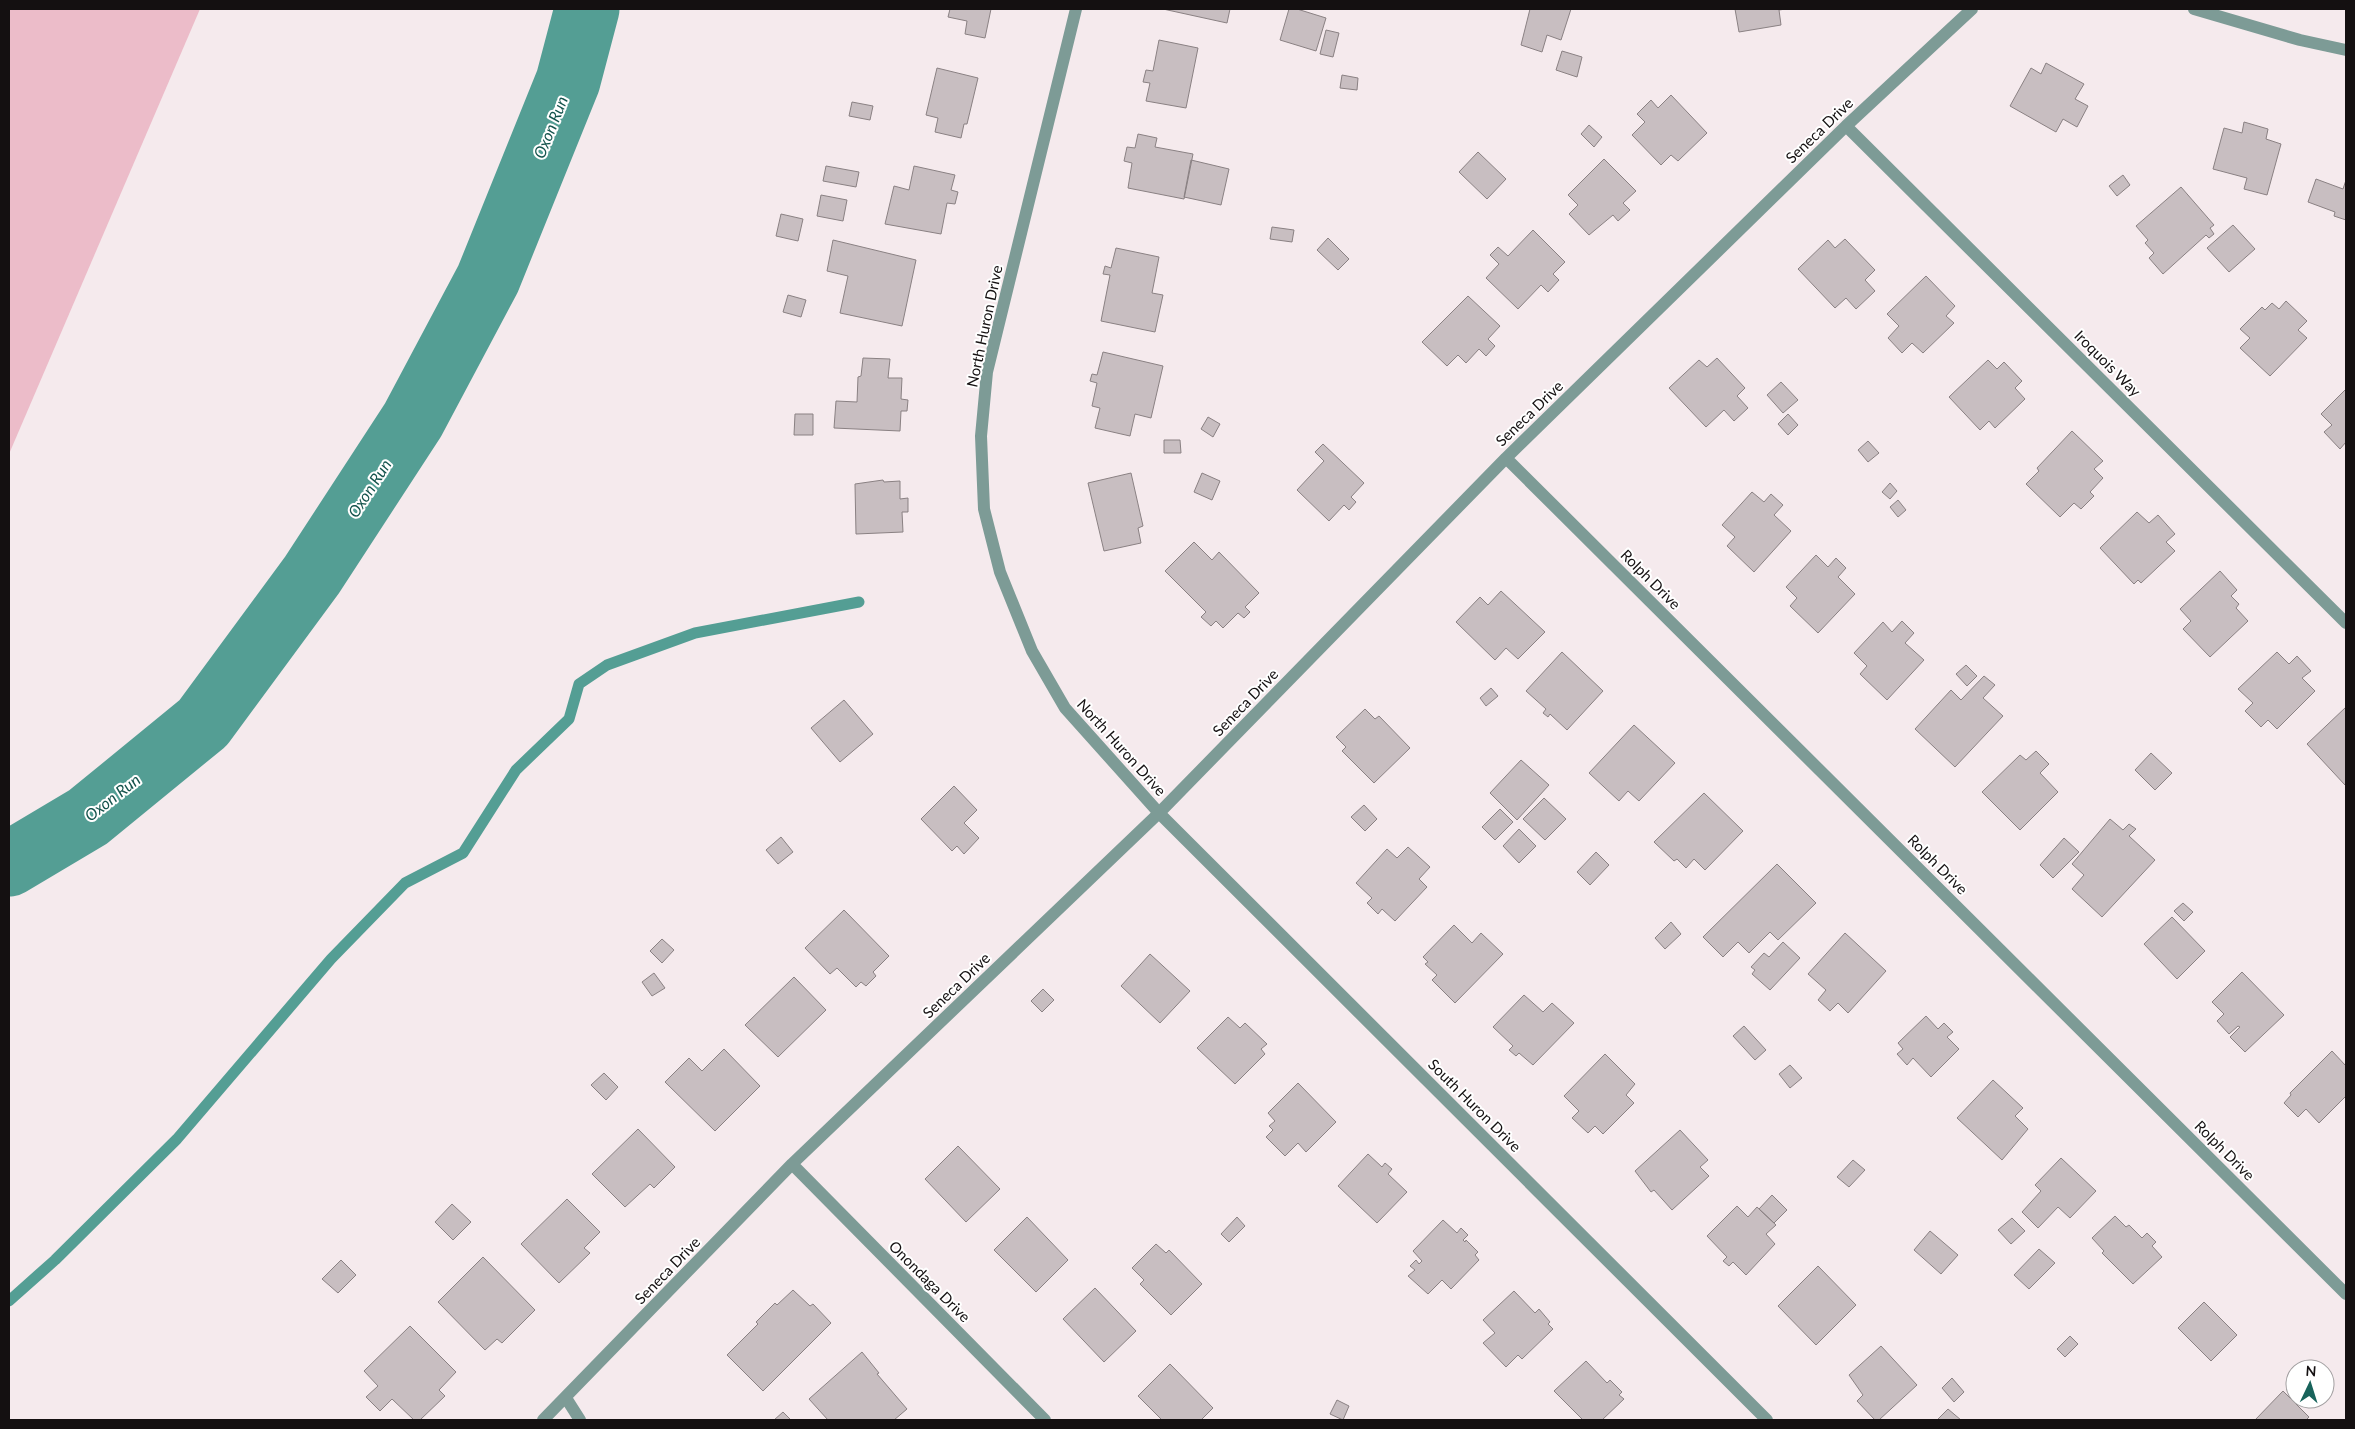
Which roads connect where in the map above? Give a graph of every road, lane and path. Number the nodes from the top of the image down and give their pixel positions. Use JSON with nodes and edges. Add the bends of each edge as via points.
{"nodes":[{"id":1,"x":1076,"y":9,"type":"edge"},
{"id":2,"x":1972,"y":9,"type":"edge"},
{"id":3,"x":2194,"y":9,"type":"edge"},
{"id":4,"x":2346,"y":50,"type":"edge"},
{"id":5,"x":1846,"y":126,"type":"junction"},
{"id":6,"x":1506,"y":458,"type":"junction"},
{"id":7,"x":2346,"y":623,"type":"edge"},
{"id":8,"x":1159,"y":813,"type":"junction"},
{"id":9,"x":792,"y":1164,"type":"junction"},
{"id":10,"x":2346,"y":1294,"type":"edge"},
{"id":11,"x":566,"y":1398,"type":"junction"},
{"id":12,"x":543,"y":1420,"type":"edge"},
{"id":13,"x":580,"y":1420,"type":"edge"},
{"id":14,"x":1045,"y":1420,"type":"edge"},
{"id":15,"x":1767,"y":1420,"type":"edge"}],
"edges":[{"from":1,"to":8,"type":"street","name":"North Huron Drive","via":[[987,372],[981,436],[984,509],[1000,572],[1032,651],[1065,708]]},
{"from":2,"to":5,"type":"street","name":"Seneca Drive"},
{"from":3,"to":4,"type":"street"},
{"from":5,"to":6,"type":"street","name":"Seneca Drive"},
{"from":5,"to":7,"type":"street","name":"Iroquois Way"},
{"from":6,"to":8,"type":"street","name":"Seneca Drive"},
{"from":6,"to":10,"type":"street","name":"Rolph Drive"},
{"from":8,"to":9,"type":"street","name":"Seneca Drive"},
{"from":8,"to":15,"type":"street","name":"South Huron Drive"},
{"from":9,"to":11,"type":"street","name":"Seneca Drive"},
{"from":9,"to":14,"type":"street","name":"Onondaga Drive"},
{"from":11,"to":12,"type":"street","name":"Seneca Drive"},
{"from":11,"to":13,"type":"street"}]}
